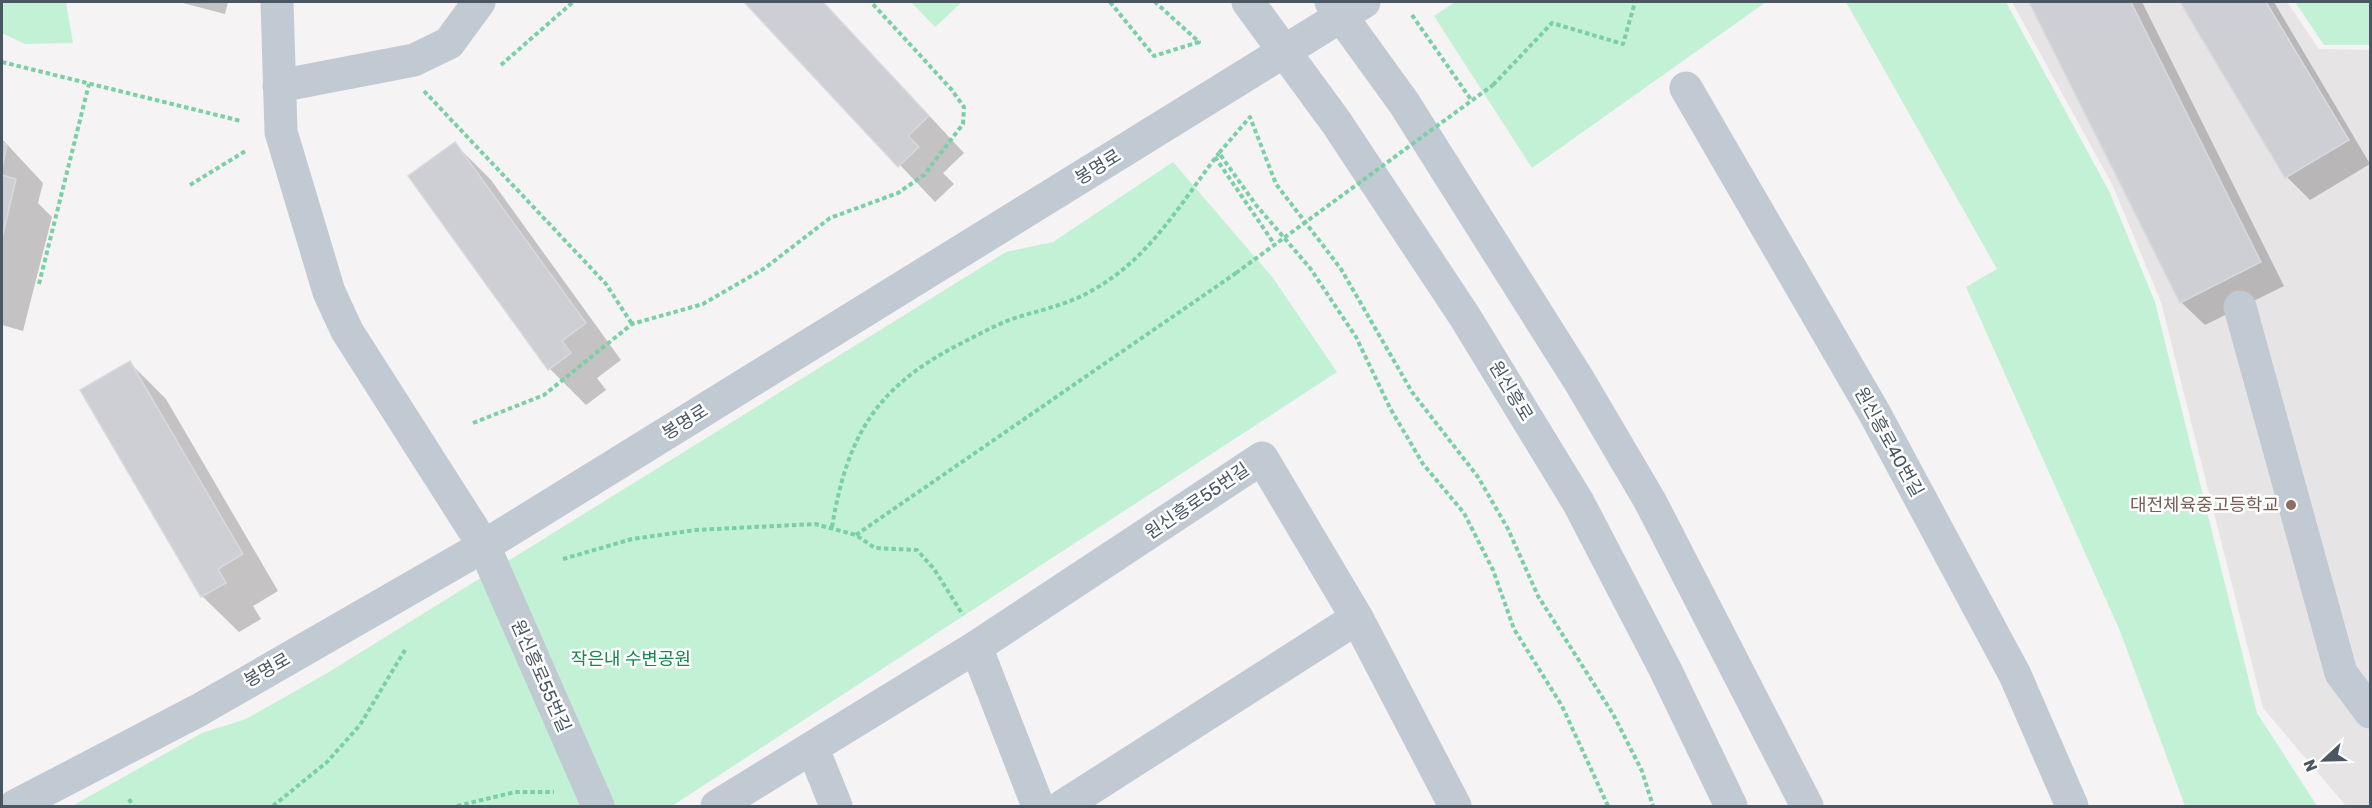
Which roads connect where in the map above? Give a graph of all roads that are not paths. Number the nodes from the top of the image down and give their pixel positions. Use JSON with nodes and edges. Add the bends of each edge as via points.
{"nodes":[{"id":1,"x":277,"y":2,"type":"edge"},
{"id":2,"x":479,"y":2,"type":"edge"},
{"id":3,"x":1248,"y":2,"type":"edge"},
{"id":4,"x":1345,"y":6,"type":"edge"},
{"id":5,"x":1285,"y":52,"type":"junction"},
{"id":6,"x":279,"y":86,"type":"junction"},
{"id":7,"x":1686,"y":88,"type":"dead end"},
{"id":8,"x":2241,"y":307,"type":"dead end"},
{"id":9,"x":484,"y":546,"type":"junction"},
{"id":10,"x":1357,"y":618,"type":"junction"},
{"id":11,"x":976,"y":647,"type":"junction"},
{"id":12,"x":2370,"y":712,"type":"edge"},
{"id":13,"x":813,"y":749,"type":"junction"},
{"id":14,"x":15,"y":807,"type":"edge"},
{"id":15,"x":598,"y":807,"type":"edge"},
{"id":16,"x":717,"y":807,"type":"edge"},
{"id":17,"x":836,"y":807,"type":"edge"},
{"id":18,"x":1038,"y":807,"type":"edge"},
{"id":19,"x":1063,"y":807,"type":"edge"},
{"id":20,"x":1455,"y":807,"type":"edge"},
{"id":21,"x":1731,"y":807,"type":"edge"},
{"id":22,"x":1807,"y":807,"type":"edge"},
{"id":23,"x":2072,"y":807,"type":"edge"}],
"edges":[{"from":1,"to":6,"type":"street","name":"원신흥로55번길"},
{"from":2,"to":6,"type":"street","via":[[449,43],[414,60]]},
{"from":3,"to":5,"type":"street","name":"원신흥로"},
{"from":4,"to":5,"type":"street","name":"봉명로"},
{"from":4,"to":22,"type":"street","via":[[1650,501]]},
{"from":5,"to":9,"type":"street","name":"봉명로"},
{"from":5,"to":21,"type":"street","name":"원신흥로","via":[[1465,317],[1578,502]]},
{"from":6,"to":9,"type":"street","name":"원신흥로55번길","via":[[286,157],[329,292],[346,331]]},
{"from":7,"to":23,"type":"street","name":"원신흥로40번길","via":[[1881,425],[2015,675]]},
{"from":8,"to":12,"type":"street","via":[[2341,673]]},
{"from":9,"to":14,"type":"street","name":"봉명로","via":[[199,710]]},
{"from":9,"to":15,"type":"street","name":"원신흥로55번길"},
{"from":10,"to":11,"type":"street","name":"원신흥로55번길","via":[[1262,458]]},
{"from":10,"to":19,"type":"street"},
{"from":10,"to":20,"type":"street","name":"원신흥로55번길"},
{"from":11,"to":13,"type":"street","name":"원신흥로55번길"},
{"from":11,"to":18,"type":"street"},
{"from":13,"to":16,"type":"street","name":"원신흥로55번길"},
{"from":13,"to":17,"type":"street"}]}
